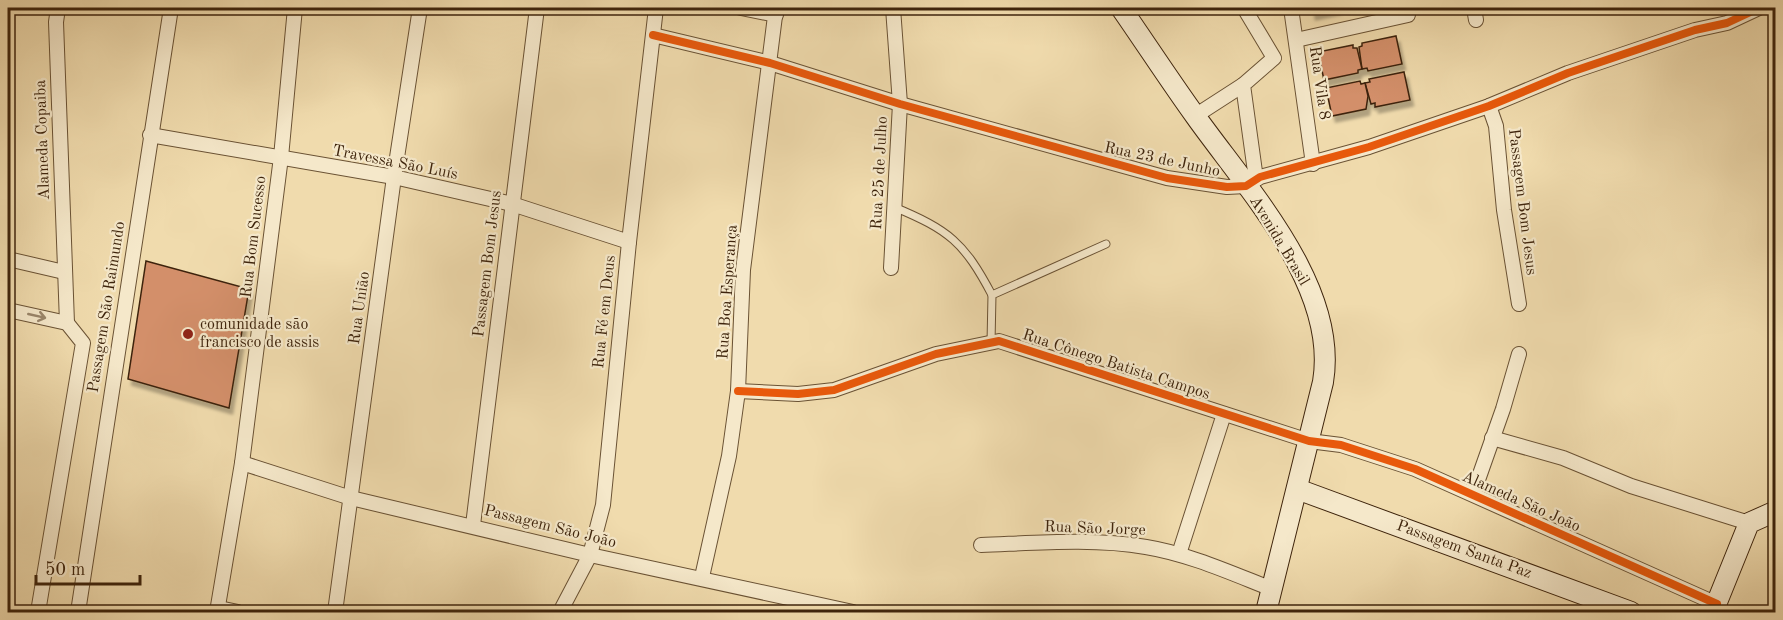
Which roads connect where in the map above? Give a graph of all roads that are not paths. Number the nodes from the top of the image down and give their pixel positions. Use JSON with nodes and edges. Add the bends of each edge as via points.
{"nodes":[{"id":1,"x":58,"y":8,"type":"edge"},
{"id":2,"x":171,"y":8,"type":"edge"},
{"id":3,"x":295,"y":8,"type":"edge"},
{"id":4,"x":420,"y":8,"type":"edge"},
{"id":5,"x":537,"y":8,"type":"edge"},
{"id":6,"x":656,"y":8,"type":"edge"},
{"id":7,"x":741,"y":8,"type":"edge"},
{"id":8,"x":893,"y":8,"type":"edge"},
{"id":9,"x":1121,"y":8,"type":"edge"},
{"id":10,"x":1244,"y":8,"type":"edge"},
{"id":11,"x":1291,"y":8,"type":"edge"},
{"id":12,"x":1759,"y":8,"type":"edge"},
{"id":13,"x":776,"y":11,"type":"edge"},
{"id":14,"x":1408,"y":15,"type":"dead end"},
{"id":15,"x":653,"y":35,"type":"junction"},
{"id":16,"x":1297,"y":47,"type":"junction"},
{"id":17,"x":1274,"y":58,"type":"junction"},
{"id":18,"x":770,"y":63,"type":"junction"},
{"id":19,"x":1243,"y":85,"type":"junction"},
{"id":20,"x":900,"y":104,"type":"junction"},
{"id":21,"x":1489,"y":106,"type":"junction"},
{"id":22,"x":1195,"y":116,"type":"junction"},
{"id":23,"x":150,"y":135,"type":"junction"},
{"id":24,"x":281,"y":157,"type":"junction"},
{"id":25,"x":1313,"y":164,"type":"junction"},
{"id":26,"x":394,"y":177,"type":"junction"},
{"id":27,"x":1251,"y":182,"type":"junction"},
{"id":28,"x":512,"y":204,"type":"junction"},
{"id":29,"x":894,"y":207,"type":"junction"},
{"id":30,"x":629,"y":242,"type":"junction"},
{"id":31,"x":1106,"y":244,"type":"dead end"},
{"id":32,"x":877,"y":246,"type":"dead end"},
{"id":33,"x":892,"y":246,"type":"junction"},
{"id":34,"x":8,"y":259,"type":"edge"},
{"id":35,"x":891,"y":268,"type":"dead end"},
{"id":36,"x":64,"y":272,"type":"junction"},
{"id":37,"x":992,"y":294,"type":"junction"},
{"id":38,"x":1519,"y":304,"type":"dead end"},
{"id":39,"x":8,"y":310,"type":"edge"},
{"id":40,"x":67,"y":323,"type":"junction"},
{"id":41,"x":991,"y":343,"type":"junction"},
{"id":42,"x":1519,"y":354,"type":"dead end"},
{"id":43,"x":738,"y":391,"type":"junction"},
{"id":44,"x":1224,"y":414,"type":"junction"},
{"id":45,"x":1492,"y":438,"type":"junction"},
{"id":46,"x":1309,"y":441,"type":"junction"},
{"id":47,"x":242,"y":463,"type":"junction"},
{"id":48,"x":1297,"y":489,"type":"junction"},
{"id":49,"x":1473,"y":494,"type":"junction"},
{"id":50,"x":351,"y":498,"type":"junction"},
{"id":51,"x":1776,"y":511,"type":"edge"},
{"id":52,"x":1749,"y":523,"type":"junction"},
{"id":53,"x":473,"y":525,"type":"junction"},
{"id":54,"x":981,"y":545,"type":"dead end"},
{"id":55,"x":1179,"y":554,"type":"junction"},
{"id":56,"x":590,"y":555,"type":"junction"},
{"id":57,"x":702,"y":577,"type":"junction"},
{"id":58,"x":1272,"y":589,"type":"junction"},
{"id":59,"x":1715,"y":608,"type":"edge"},
{"id":60,"x":218,"y":610,"type":"edge"},
{"id":61,"x":38,"y":612,"type":"edge"},
{"id":62,"x":78,"y":612,"type":"edge"},
{"id":63,"x":238,"y":612,"type":"edge"},
{"id":64,"x":335,"y":612,"type":"edge"},
{"id":65,"x":560,"y":612,"type":"edge"},
{"id":66,"x":853,"y":612,"type":"edge"},
{"id":67,"x":1266,"y":612,"type":"edge"},
{"id":68,"x":1631,"y":612,"type":"edge"}],
"edges":[{"from":1,"to":36,"type":"street","name":"Alameda Copaiba"},
{"from":2,"to":23,"type":"street","name":"Passagem São Raimundo"},
{"from":3,"to":24,"type":"street","name":"Rua Bom Sucesso"},
{"from":4,"to":26,"type":"street","name":"Rua União"},
{"from":5,"to":28,"type":"street","name":"Passagem Bom Jesus"},
{"from":6,"to":15,"type":"street","name":"Rua Fé em Deus"},
{"from":7,"to":13,"type":"street"},
{"from":8,"to":20,"type":"street","name":"Rua 25 de Julho"},
{"from":9,"to":22,"type":"main road","name":"Avenida Brasil"},
{"from":10,"to":17,"type":"street"},
{"from":11,"to":16,"type":"street","name":"Rua Vila 8"},
{"from":12,"to":21,"type":"street","name":"Rua 23 de Junho","via":[[1727,23],[1568,73]]},
{"from":13,"to":18,"type":"street","name":"Rua Boa Esperança"},
{"from":14,"to":16,"type":"street"},
{"from":15,"to":18,"type":"street","name":"Rua 23 de Junho"},
{"from":15,"to":30,"type":"street","name":"Rua Fé em Deus"},
{"from":16,"to":17,"type":"street"},
{"from":16,"to":25,"type":"street","name":"Rua Vila 8"},
{"from":17,"to":19,"type":"street"},
{"from":18,"to":20,"type":"street","name":"Rua 23 de Junho"},
{"from":18,"to":43,"type":"street","name":"Rua Boa Esperança","via":[[743,270]]},
{"from":19,"to":22,"type":"street"},
{"from":19,"to":27,"type":"street"},
{"from":20,"to":27,"type":"street","name":"Rua 23 de Junho","via":[[1167,178],[1227,187]]},
{"from":20,"to":29,"type":"street","name":"Rua 25 de Julho"},
{"from":21,"to":25,"type":"street","name":"Rua 23 de Junho"},
{"from":21,"to":38,"type":"street","name":"Passagem Bom Jesus","via":[[1496,126]]},
{"from":22,"to":27,"type":"main road","name":"Avenida Brasil"},
{"from":23,"to":24,"type":"street","name":"Travessa São Luís"},
{"from":23,"to":62,"type":"street","name":"Passagem São Raimundo"},
{"from":24,"to":26,"type":"street","name":"Travessa São Luís"},
{"from":24,"to":47,"type":"street","name":"Rua Bom Sucesso"},
{"from":25,"to":27,"type":"street","name":"Rua 23 de Junho"},
{"from":26,"to":28,"type":"street","name":"Travessa São Luís"},
{"from":26,"to":50,"type":"street","name":"Rua União"},
{"from":27,"to":46,"type":"main road","name":"Avenida Brasil","via":[[1304,278],[1326,341],[1326,366]]},
{"from":28,"to":30,"type":"street","name":"Travessa São Luís"},
{"from":28,"to":53,"type":"street","name":"Passagem Bom Jesus"},
{"from":29,"to":33,"type":"street","name":"Rua 25 de Julho"},
{"from":29,"to":37,"type":"lane","via":[[924,220],[963,247]]},
{"from":30,"to":56,"type":"street","name":"Rua Fé em Deus","via":[[603,504]]},
{"from":31,"to":37,"type":"lane"},
{"from":32,"to":33,"type":"street"},
{"from":33,"to":35,"type":"street","name":"Rua 25 de Julho"},
{"from":34,"to":36,"type":"street"},
{"from":36,"to":40,"type":"street","name":"Alameda Copaiba"},
{"from":37,"to":41,"type":"lane"},
{"from":39,"to":40,"type":"street","one_way":true},
{"from":40,"to":61,"type":"street","via":[[83,343]]},
{"from":41,"to":43,"type":"street","name":"Rua Cônego Batista Campos","via":[[936,354],[834,390],[798,394]]},
{"from":41,"to":44,"type":"street","name":"Rua Cônego Batista Campos","via":[[999,341]]},
{"from":42,"to":45,"type":"street"},
{"from":43,"to":57,"type":"street","name":"Rua Boa Esperança","via":[[729,456]]},
{"from":44,"to":46,"type":"street","name":"Rua Cônego Batista Campos"},
{"from":44,"to":55,"type":"street"},
{"from":45,"to":49,"type":"street"},
{"from":45,"to":52,"type":"street","via":[[1563,458],[1631,486]]},
{"from":46,"to":48,"type":"main road","name":"Avenida Brasil"},
{"from":46,"to":49,"type":"street","name":"Alameda São João","via":[[1341,445],[1398,463]]},
{"from":47,"to":50,"type":"street","name":"Passagem São João"},
{"from":47,"to":60,"type":"street","name":"Rua Bom Sucesso"},
{"from":48,"to":58,"type":"main road","name":"Avenida Brasil"},
{"from":48,"to":68,"type":"main road","name":"Passagem Santa Paz"},
{"from":49,"to":59,"type":"street","name":"Alameda São João"},
{"from":50,"to":53,"type":"street","name":"Passagem São João"},
{"from":50,"to":64,"type":"street","name":"Rua União"},
{"from":51,"to":52,"type":"main road"},
{"from":52,"to":59,"type":"main road"},
{"from":53,"to":56,"type":"street","name":"Passagem São João"},
{"from":54,"to":55,"type":"street","name":"Rua São Jorge","via":[[1118,544]]},
{"from":55,"to":58,"type":"street","name":"Rua São Jorge"},
{"from":56,"to":57,"type":"street","name":"Passagem São João"},
{"from":56,"to":65,"type":"street","name":"Rua Fé em Deus"},
{"from":57,"to":66,"type":"street","name":"Passagem São João"},
{"from":58,"to":67,"type":"main road","name":"Avenida Brasil"},
{"from":60,"to":63,"type":"street"}]}
